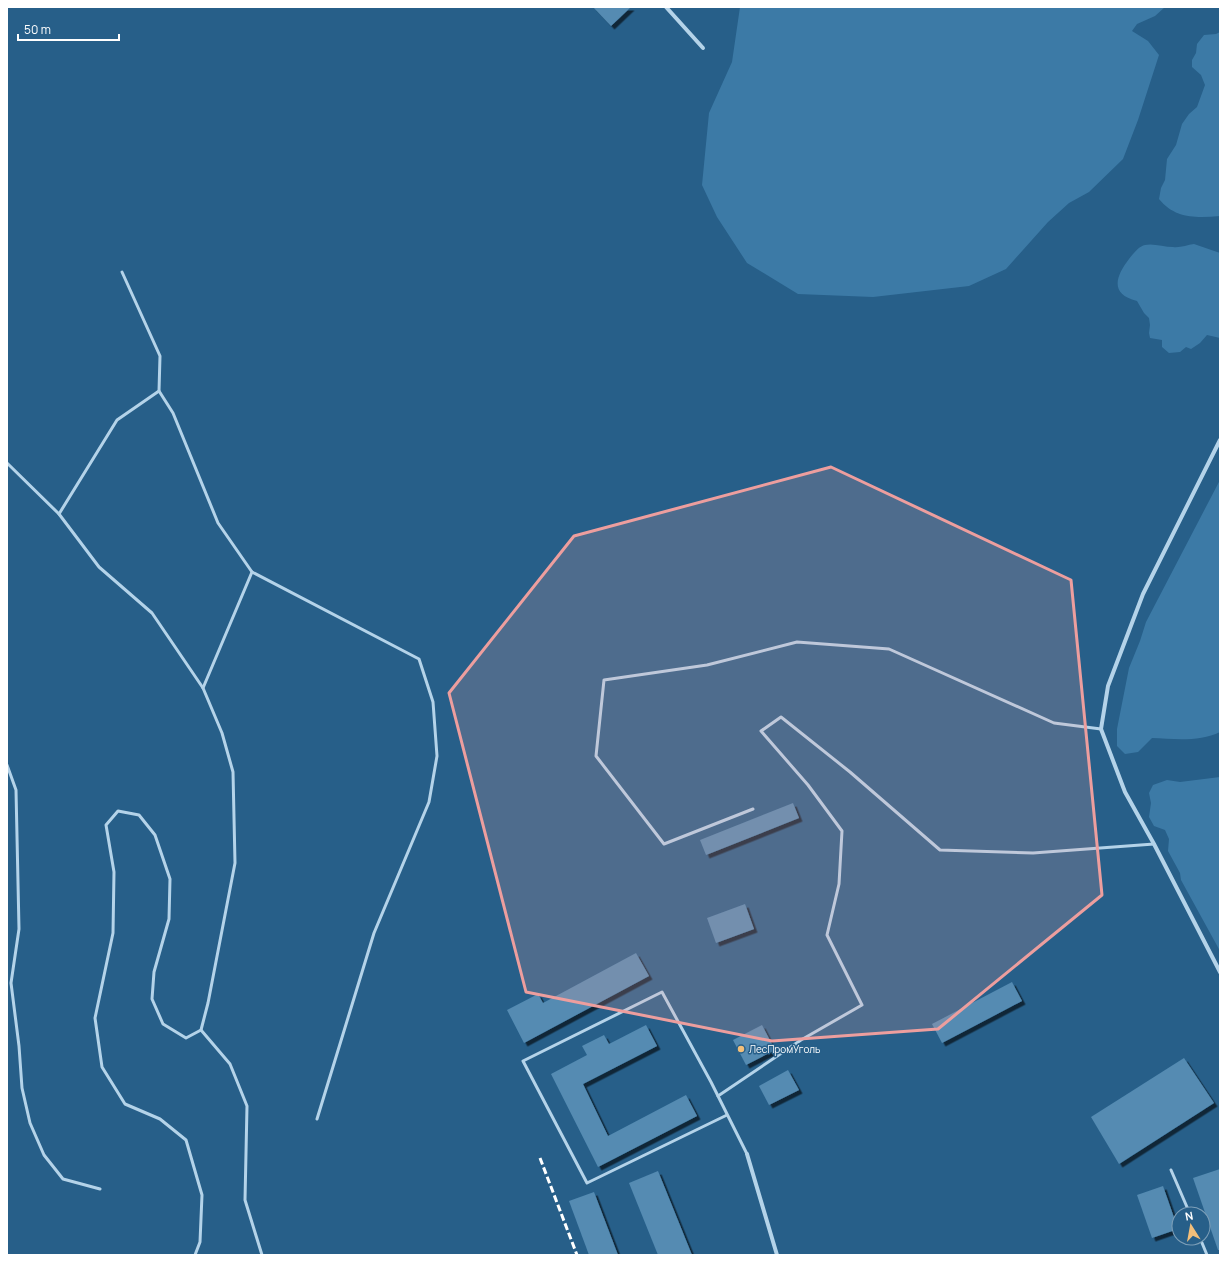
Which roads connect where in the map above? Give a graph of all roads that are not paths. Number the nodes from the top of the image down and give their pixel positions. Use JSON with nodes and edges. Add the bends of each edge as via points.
{"nodes":[{"id":1,"x":666,"y":7,"type":"edge"},
{"id":2,"x":704,"y":48,"type":"dead end"},
{"id":3,"x":122,"y":272,"type":"dead end"},
{"id":4,"x":159,"y":391,"type":"junction"},
{"id":5,"x":1220,"y":440,"type":"edge"},
{"id":6,"x":7,"y":463,"type":"edge"},
{"id":7,"x":59,"y":514,"type":"junction"},
{"id":8,"x":252,"y":572,"type":"junction"},
{"id":9,"x":203,"y":688,"type":"junction"},
{"id":10,"x":1102,"y":729,"type":"junction"},
{"id":11,"x":7,"y":765,"type":"edge"},
{"id":12,"x":753,"y":809,"type":"dead end"},
{"id":13,"x":1154,"y":844,"type":"junction"},
{"id":14,"x":1220,"y":972,"type":"edge"},
{"id":15,"x":201,"y":1030,"type":"junction"},
{"id":16,"x":718,"y":1096,"type":"junction"},
{"id":17,"x":727,"y":1115,"type":"junction"},
{"id":18,"x":317,"y":1120,"type":"dead end"},
{"id":19,"x":747,"y":1154,"type":"joint"},
{"id":20,"x":1171,"y":1170,"type":"dead end"},
{"id":21,"x":100,"y":1189,"type":"dead end"},
{"id":22,"x":1187,"y":1206,"type":"edge"},
{"id":23,"x":195,"y":1255,"type":"edge"},
{"id":24,"x":262,"y":1255,"type":"edge"},
{"id":25,"x":777,"y":1255,"type":"edge"}],
"edges":[{"from":1,"to":2,"type":"street"},
{"from":3,"to":4,"type":"lane","via":[[160,356]]},
{"from":4,"to":7,"type":"lane","via":[[117,420]]},
{"from":4,"to":8,"type":"lane","via":[[173,413],[218,523]]},
{"from":5,"to":10,"type":"street","via":[[1144,594],[1108,686]]},
{"from":6,"to":7,"type":"lane"},
{"from":7,"to":9,"type":"lane","via":[[99,567],[152,613]]},
{"from":8,"to":9,"type":"lane"},
{"from":8,"to":18,"type":"lane","via":[[418,658],[433,702],[437,756],[429,802],[374,932]]},
{"from":9,"to":15,"type":"lane","via":[[222,733],[233,772],[235,863]]},
{"from":10,"to":12,"type":"lane","via":[[1054,723],[890,649],[797,642],[707,665],[604,680],[596,756],[664,844]]},
{"from":10,"to":13,"type":"street","via":[[1125,792]]},
{"from":11,"to":21,"type":"lane","via":[[16,790],[18,929],[11,983],[22,1088],[30,1124],[44,1155],[63,1179]]},
{"from":13,"to":14,"type":"street"},
{"from":13,"to":16,"type":"lane","via":[[1033,853],[940,850],[850,772],[781,717],[761,731],[808,785],[842,831],[839,884],[827,935],[862,1005],[801,1040]]},
{"from":15,"to":23,"type":"lane","via":[[186,1038],[163,1024],[152,999],[154,972],[169,918],[170,879],[154,835],[139,815],[118,811],[106,825],[114,872],[113,932],[95,1018],[102,1066],[126,1104],[160,1119],[186,1140],[202,1195],[200,1242]]},
{"from":15,"to":24,"type":"lane","via":[[230,1064],[247,1106],[245,1200]]},
{"from":16,"to":17,"type":"lane"},
{"from":16,"to":17,"type":"lane","via":[[662,992],[523,1061],[587,1183]]},
{"from":17,"to":19,"type":"lane"},
{"from":19,"to":25,"type":"street"},
{"from":20,"to":22,"type":"lane"}]}
